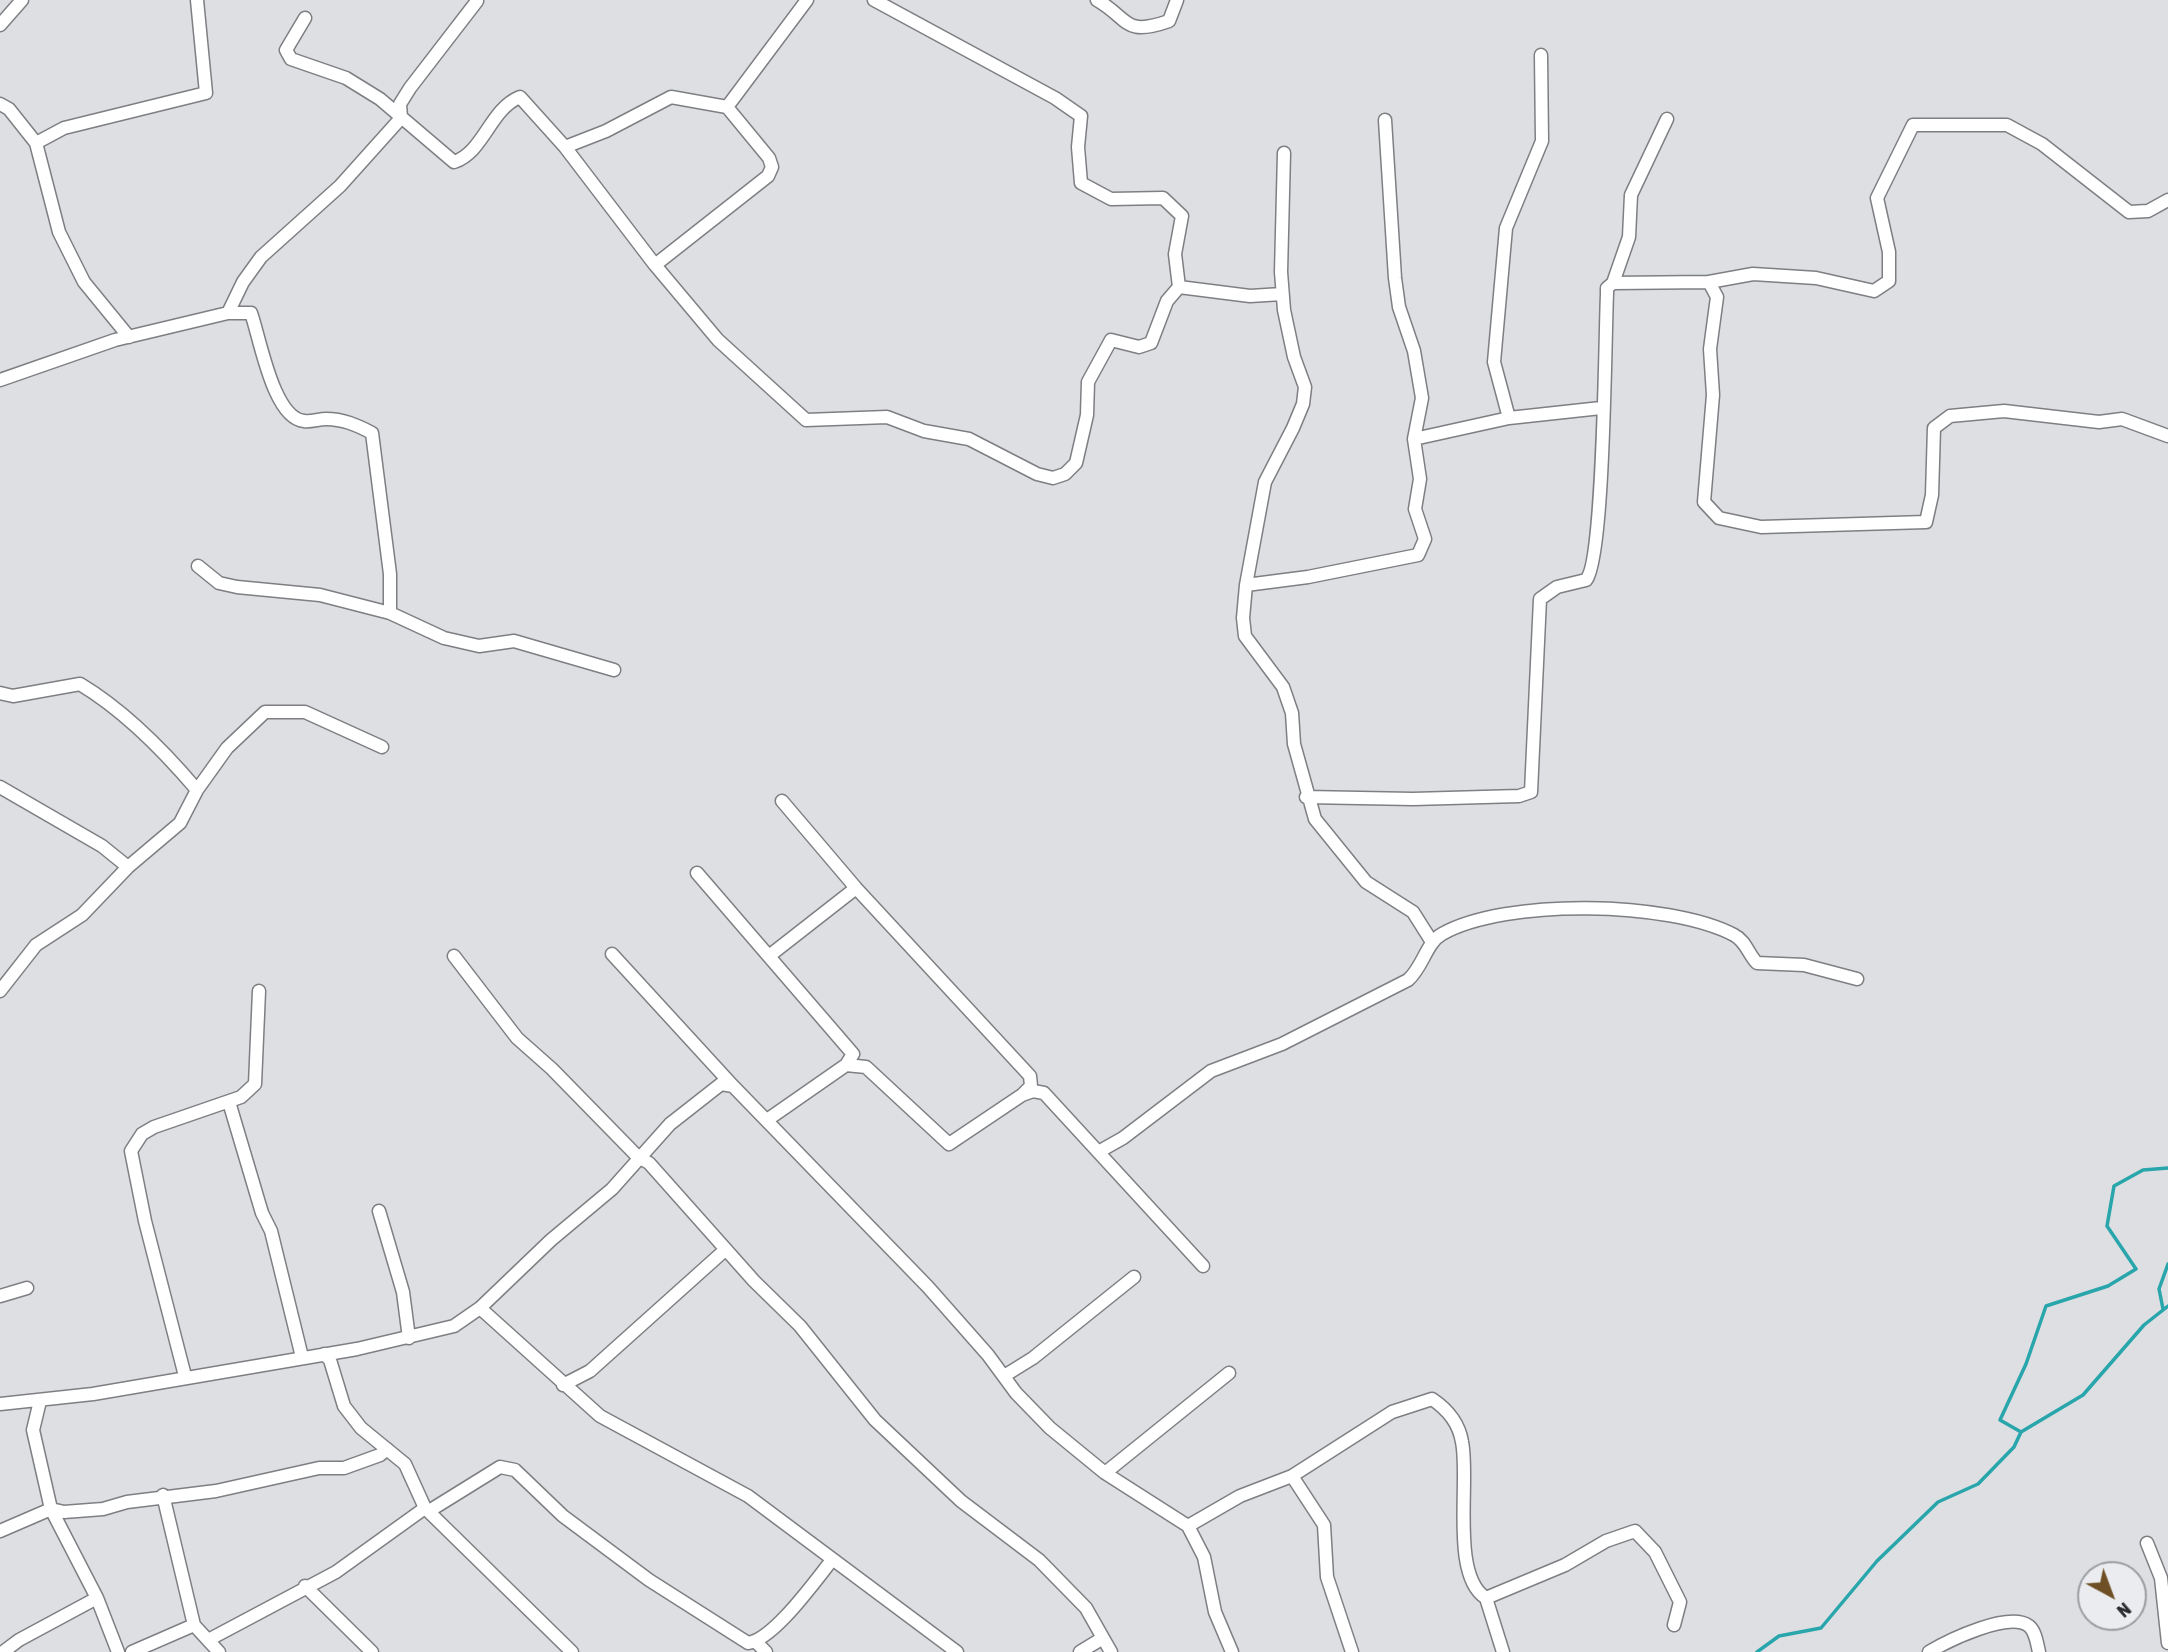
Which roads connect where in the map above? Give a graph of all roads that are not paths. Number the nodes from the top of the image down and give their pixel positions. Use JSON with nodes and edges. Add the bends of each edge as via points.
{"nodes":[{"id":1,"x":22,"y":0,"type":"edge"},
{"id":2,"x":197,"y":0,"type":"edge"},
{"id":3,"x":807,"y":0,"type":"edge"},
{"id":4,"x":874,"y":0,"type":"edge"},
{"id":5,"x":1097,"y":0,"type":"edge"},
{"id":6,"x":1177,"y":0,"type":"edge"},
{"id":7,"x":477,"y":1,"type":"edge"},
{"id":8,"x":305,"y":19,"type":"dead end"},
{"id":9,"x":0,"y":24,"type":"edge"},
{"id":10,"x":1541,"y":55,"type":"dead end"},
{"id":11,"x":0,"y":104,"type":"edge"},
{"id":12,"x":727,"y":107,"type":"junction"},
{"id":13,"x":401,"y":118,"type":"junction"},
{"id":14,"x":1667,"y":119,"type":"dead end"},
{"id":15,"x":1385,"y":120,"type":"dead end"},
{"id":16,"x":36,"y":144,"type":"junction"},
{"id":17,"x":565,"y":147,"type":"junction"},
{"id":18,"x":1284,"y":153,"type":"dead end"},
{"id":19,"x":2168,"y":200,"type":"edge"},
{"id":20,"x":655,"y":265,"type":"junction"},
{"id":21,"x":1709,"y":282,"type":"junction"},
{"id":22,"x":1613,"y":283,"type":"junction"},
{"id":23,"x":1179,"y":287,"type":"junction"},
{"id":24,"x":1282,"y":294,"type":"junction"},
{"id":25,"x":228,"y":313,"type":"junction"},
{"id":26,"x":129,"y":337,"type":"junction"},
{"id":27,"x":0,"y":380,"type":"edge"},
{"id":28,"x":1601,"y":408,"type":"junction"},
{"id":29,"x":1509,"y":418,"type":"junction"},
{"id":30,"x":2168,"y":436,"type":"edge"},
{"id":31,"x":1414,"y":439,"type":"junction"},
{"id":32,"x":198,"y":566,"type":"dead end"},
{"id":33,"x":1246,"y":585,"type":"junction"},
{"id":34,"x":390,"y":613,"type":"junction"},
{"id":35,"x":614,"y":670,"type":"dead end"},
{"id":36,"x":0,"y":693,"type":"edge"},
{"id":37,"x":382,"y":747,"type":"dead end"},
{"id":38,"x":0,"y":787,"type":"edge"},
{"id":39,"x":197,"y":790,"type":"junction"},
{"id":40,"x":1306,"y":797,"type":"junction"},
{"id":41,"x":782,"y":801,"type":"dead end"},
{"id":42,"x":128,"y":867,"type":"junction"},
{"id":43,"x":697,"y":873,"type":"dead end"},
{"id":44,"x":856,"y":888,"type":"junction"},
{"id":45,"x":1432,"y":942,"type":"junction"},
{"id":46,"x":612,"y":954,"type":"dead end"},
{"id":47,"x":454,"y":956,"type":"dead end"},
{"id":48,"x":769,"y":956,"type":"junction"},
{"id":49,"x":1857,"y":979,"type":"dead end"},
{"id":50,"x":0,"y":991,"type":"edge"},
{"id":51,"x":259,"y":991,"type":"dead end"},
{"id":52,"x":846,"y":1065,"type":"junction"},
{"id":53,"x":733,"y":1086,"type":"junction"},
{"id":54,"x":1022,"y":1095,"type":"junction"},
{"id":55,"x":229,"y":1102,"type":"junction"},
{"id":56,"x":767,"y":1120,"type":"junction"},
{"id":57,"x":1100,"y":1151,"type":"junction"},
{"id":58,"x":638,"y":1157,"type":"junction"},
{"id":59,"x":379,"y":1211,"type":"dead end"},
{"id":60,"x":725,"y":1250,"type":"junction"},
{"id":61,"x":1203,"y":1266,"type":"dead end"},
{"id":62,"x":1134,"y":1277,"type":"dead end"},
{"id":63,"x":27,"y":1288,"type":"dead end"},
{"id":64,"x":0,"y":1296,"type":"edge"},
{"id":65,"x":480,"y":1308,"type":"junction"},
{"id":66,"x":409,"y":1338,"type":"junction"},
{"id":67,"x":324,"y":1354,"type":"junction"},
{"id":68,"x":302,"y":1357,"type":"junction"},
{"id":69,"x":1229,"y":1373,"type":"dead end"},
{"id":70,"x":1004,"y":1376,"type":"junction"},
{"id":71,"x":185,"y":1377,"type":"junction"},
{"id":72,"x":563,"y":1385,"type":"junction"},
{"id":73,"x":40,"y":1401,"type":"junction"},
{"id":74,"x":0,"y":1404,"type":"edge"},
{"id":75,"x":387,"y":1448,"type":"junction"},
{"id":76,"x":1105,"y":1473,"type":"junction"},
{"id":77,"x":1292,"y":1476,"type":"junction"},
{"id":78,"x":163,"y":1496,"type":"junction"},
{"id":79,"x":51,"y":1509,"type":"junction"},
{"id":80,"x":427,"y":1510,"type":"junction"},
{"id":81,"x":1188,"y":1525,"type":"junction"},
{"id":82,"x":0,"y":1531,"type":"edge"},
{"id":83,"x":2147,"y":1543,"type":"dead end"},
{"id":84,"x":832,"y":1560,"type":"junction"},
{"id":85,"x":305,"y":1586,"type":"junction"},
{"id":86,"x":97,"y":1598,"type":"junction"},
{"id":87,"x":1486,"y":1598,"type":"junction"},
{"id":88,"x":194,"y":1625,"type":"junction"},
{"id":89,"x":1674,"y":1625,"type":"dead end"},
{"id":90,"x":1104,"y":1638,"type":"junction"},
{"id":91,"x":210,"y":1639,"type":"junction"},
{"id":92,"x":756,"y":1642,"type":"junction"},
{"id":93,"x":2168,"y":1643,"type":"edge"},
{"id":94,"x":3,"y":1652,"type":"edge"},
{"id":95,"x":118,"y":1652,"type":"edge"},
{"id":96,"x":132,"y":1652,"type":"edge"},
{"id":97,"x":219,"y":1652,"type":"edge"},
{"id":98,"x":372,"y":1652,"type":"edge"},
{"id":99,"x":572,"y":1652,"type":"edge"},
{"id":100,"x":766,"y":1652,"type":"edge"},
{"id":101,"x":957,"y":1652,"type":"edge"},
{"id":102,"x":1080,"y":1652,"type":"edge"},
{"id":103,"x":1111,"y":1652,"type":"edge"},
{"id":104,"x":1232,"y":1652,"type":"edge"},
{"id":105,"x":1352,"y":1652,"type":"edge"},
{"id":106,"x":1503,"y":1652,"type":"edge"},
{"id":107,"x":1929,"y":1652,"type":"edge"},
{"id":108,"x":2039,"y":1652,"type":"edge"}],
"edges":[{"from":1,"to":9,"type":"street"},
{"from":2,"to":16,"type":"street","via":[[206,93],[64,128]]},
{"from":3,"to":12,"type":"street"},
{"from":4,"to":23,"type":"street","via":[[1081,116],[1081,183],[1111,199],[1163,198],[1182,216],[1175,254]]},
{"from":5,"to":6,"type":"street","via":[[1124,23],[1149,28],[1169,21]]},
{"from":7,"to":13,"type":"street","via":[[410,88],[400,104]]},
{"from":8,"to":13,"type":"street","via":[[286,50],[290,59],[345,78]]},
{"from":10,"to":29,"type":"street","via":[[1542,141],[1506,228],[1494,362]]},
{"from":11,"to":16,"type":"street"},
{"from":12,"to":17,"type":"street","via":[[671,96]]},
{"from":12,"to":20,"type":"street","via":[[769,158],[768,176]]},
{"from":13,"to":17,"type":"street","via":[[454,162],[465,158],[506,103],[520,97]]},
{"from":13,"to":25,"type":"street","via":[[340,186],[261,257]]},
{"from":14,"to":22,"type":"street","via":[[1631,194],[1629,237]]},
{"from":15,"to":31,"type":"street","via":[[1395,278],[1422,398]]},
{"from":16,"to":26,"type":"street","via":[[59,232],[84,282]]},
{"from":17,"to":20,"type":"street"},
{"from":18,"to":24,"type":"street"},
{"from":19,"to":21,"type":"street","via":[[2148,211],[2129,212],[2042,144],[2007,125],[1913,125],[1877,198],[1889,252],[1889,281],[1874,291],[1816,278],[1753,274]]},
{"from":20,"to":23,"type":"street","via":[[718,340],[806,420],[887,417],[924,431],[969,439],[1053,478],[1076,463],[1087,415],[1088,382],[1111,340],[1139,347],[1151,343],[1167,301]]},
{"from":21,"to":22,"type":"street"},
{"from":21,"to":30,"type":"street","via":[[1717,297],[1703,502],[1719,518],[1761,527],[1926,522],[1932,495],[1934,428],[1950,416],[2004,411],[2099,422],[2122,419]]},
{"from":22,"to":28,"type":"street","via":[[1607,288]]},
{"from":23,"to":24,"type":"street","via":[[1250,296]]},
{"from":24,"to":33,"type":"street","via":[[1294,357],[1306,387],[1293,428],[1265,482]]},
{"from":25,"to":26,"type":"street"},
{"from":25,"to":34,"type":"street","via":[[251,313],[271,383],[289,415],[302,421],[350,421],[372,433],[390,574]]},
{"from":26,"to":27,"type":"street"},
{"from":28,"to":29,"type":"street"},
{"from":28,"to":40,"type":"street","via":[[1600,503],[1593,569],[1586,580],[1545,593],[1537,611],[1531,792],[1413,799]]},
{"from":29,"to":31,"type":"street"},
{"from":31,"to":33,"type":"street","via":[[1420,479],[1415,509],[1426,539],[1418,555]]},
{"from":32,"to":34,"type":"street","via":[[219,583],[320,595]]},
{"from":33,"to":40,"type":"street","via":[[1245,636],[1283,687]]},
{"from":34,"to":35,"type":"street","via":[[444,638],[479,646],[514,641]]},
{"from":36,"to":39,"type":"street","via":[[13,696],[80,684],[108,701]]},
{"from":37,"to":39,"type":"street","via":[[305,712],[265,712],[227,748]]},
{"from":38,"to":42,"type":"street","via":[[102,846]]},
{"from":39,"to":42,"type":"street","via":[[180,823]]},
{"from":40,"to":45,"type":"street","via":[[1315,819],[1366,882],[1413,912]]},
{"from":41,"to":44,"type":"street"},
{"from":42,"to":50,"type":"street","via":[[82,915],[36,945]]},
{"from":43,"to":48,"type":"street"},
{"from":44,"to":48,"type":"street"},
{"from":44,"to":54,"type":"street","via":[[1030,1076],[1031,1086]]},
{"from":45,"to":49,"type":"street","via":[[1471,922],[1554,906],[1648,912],[1737,936],[1757,962],[1804,965]]},
{"from":45,"to":57,"type":"street","via":[[1419,970],[1408,980],[1282,1044],[1211,1071]]},
{"from":46,"to":53,"type":"street"},
{"from":47,"to":58,"type":"street","via":[[517,1038]]},
{"from":48,"to":52,"type":"street","via":[[852,1048],[852,1059]]},
{"from":51,"to":55,"type":"street","via":[[255,1084]]},
{"from":52,"to":54,"type":"street","via":[[866,1067],[949,1144]]},
{"from":52,"to":56,"type":"street"},
{"from":53,"to":56,"type":"street"},
{"from":53,"to":58,"type":"street","via":[[721,1084],[714,1089]]},
{"from":54,"to":57,"type":"street","via":[[1044,1093]]},
{"from":55,"to":68,"type":"street","via":[[271,1231]]},
{"from":55,"to":71,"type":"street","via":[[154,1127],[142,1134],[131,1151]]},
{"from":56,"to":70,"type":"street","via":[[928,1286]]},
{"from":57,"to":61,"type":"street"},
{"from":58,"to":60,"type":"street","via":[[657,1172]]},
{"from":58,"to":65,"type":"street","via":[[612,1189]]},
{"from":59,"to":66,"type":"street","via":[[403,1292]]},
{"from":60,"to":72,"type":"street","via":[[590,1371]]},
{"from":60,"to":90,"type":"street","via":[[800,1326],[875,1420],[961,1501],[1039,1560],[1086,1608]]},
{"from":62,"to":70,"type":"street"},
{"from":63,"to":64,"type":"street"},
{"from":65,"to":66,"type":"street","via":[[454,1326]]},
{"from":65,"to":72,"type":"street"},
{"from":66,"to":67,"type":"street"},
{"from":67,"to":68,"type":"street"},
{"from":67,"to":75,"type":"street","via":[[344,1406]]},
{"from":68,"to":71,"type":"street"},
{"from":69,"to":76,"type":"street"},
{"from":70,"to":76,"type":"street","via":[[1050,1427]]},
{"from":71,"to":73,"type":"street"},
{"from":72,"to":84,"type":"street","via":[[600,1416],[748,1496]]},
{"from":73,"to":74,"type":"street"},
{"from":73,"to":79,"type":"street","via":[[33,1430]]},
{"from":75,"to":78,"type":"street","via":[[344,1468],[319,1468],[216,1491]]},
{"from":75,"to":80,"type":"street","via":[[405,1464]]},
{"from":76,"to":81,"type":"street"},
{"from":77,"to":81,"type":"street","via":[[1240,1496]]},
{"from":77,"to":87,"type":"street","via":[[1392,1412],[1432,1399],[1448,1410],[1462,1441],[1468,1569],[1477,1593]]},
{"from":77,"to":105,"type":"street","via":[[1324,1525],[1327,1577]]},
{"from":78,"to":79,"type":"street","via":[[103,1509]]},
{"from":78,"to":88,"type":"street"},
{"from":79,"to":82,"type":"street"},
{"from":79,"to":86,"type":"street"},
{"from":80,"to":85,"type":"street","via":[[336,1572]]},
{"from":80,"to":92,"type":"street","via":[[500,1467],[515,1470],[563,1516],[649,1580],[741,1640]]},
{"from":80,"to":99,"type":"street"},
{"from":81,"to":104,"type":"street","via":[[1204,1557],[1215,1612]]},
{"from":83,"to":93,"type":"street","via":[[2161,1578]]},
{"from":84,"to":92,"type":"street"},
{"from":84,"to":101,"type":"street"},
{"from":85,"to":91,"type":"street"},
{"from":85,"to":98,"type":"street"},
{"from":86,"to":94,"type":"street"},
{"from":86,"to":95,"type":"street"},
{"from":87,"to":89,"type":"street","via":[[1635,1531],[1655,1552],[1680,1602]]},
{"from":87,"to":106,"type":"street"},
{"from":88,"to":91,"type":"street"},
{"from":88,"to":96,"type":"street"},
{"from":90,"to":102,"type":"street"},
{"from":90,"to":103,"type":"street"},
{"from":91,"to":97,"type":"street"},
{"from":92,"to":100,"type":"street"},
{"from":107,"to":108,"type":"street","via":[[2011,1620],[2028,1625]]}]}
